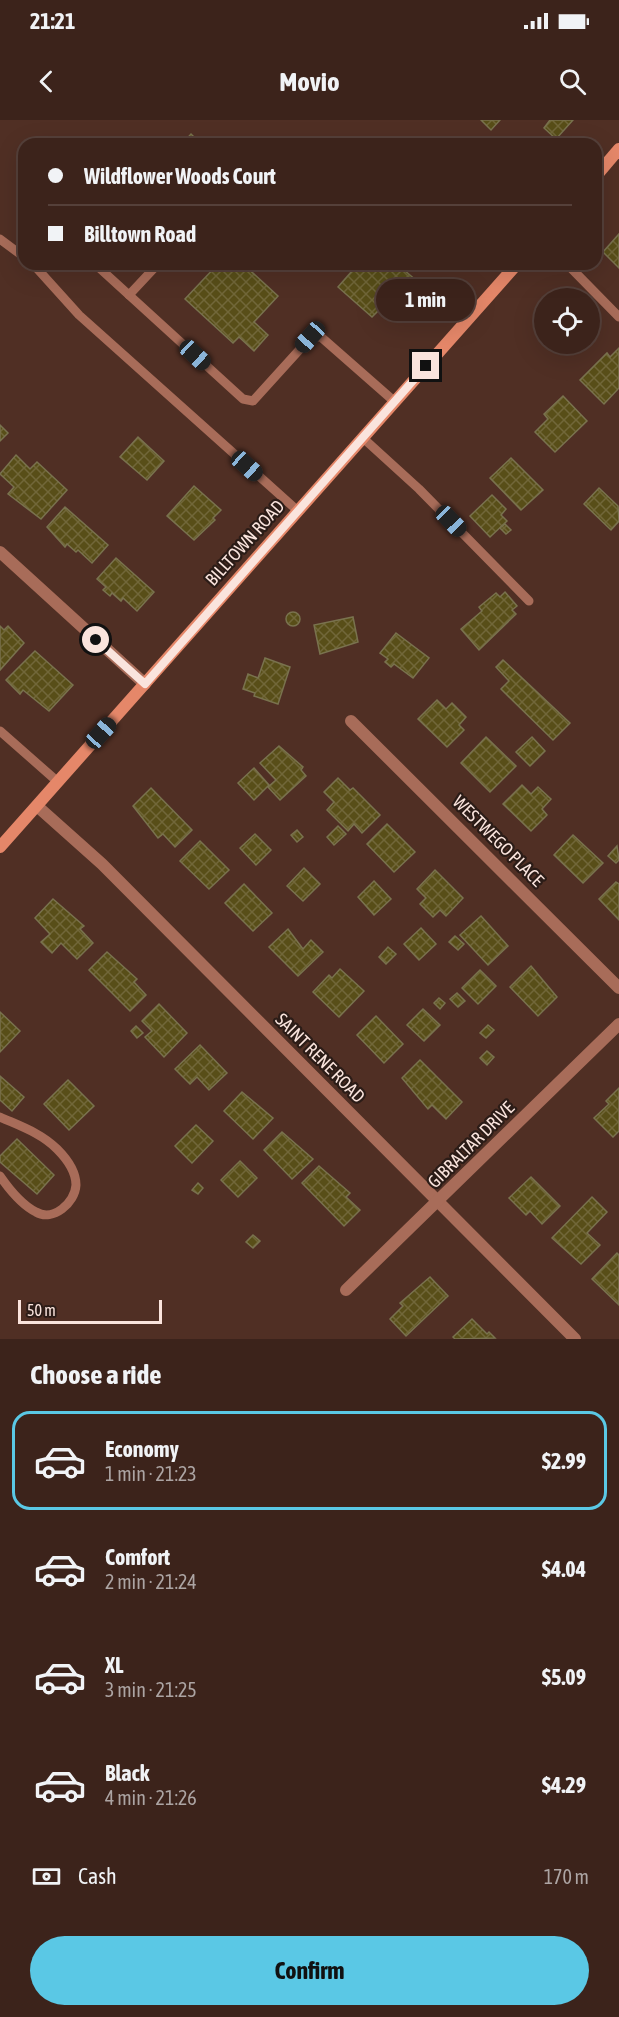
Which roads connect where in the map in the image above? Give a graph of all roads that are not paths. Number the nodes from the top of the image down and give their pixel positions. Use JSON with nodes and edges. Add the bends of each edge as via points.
{"nodes":[{"id":1,"x":619,"y":149,"type":"edge"},
{"id":2,"x":602,"y":169,"type":"edge"},
{"id":3,"x":0,"y":240,"type":"edge"},
{"id":4,"x":18,"y":253,"type":"edge"},
{"id":5,"x":38,"y":270,"type":"edge"},
{"id":6,"x":102,"y":270,"type":"edge"},
{"id":7,"x":152,"y":270,"type":"edge"},
{"id":8,"x":512,"y":270,"type":"edge"},
{"id":9,"x":573,"y":270,"type":"edge"},
{"id":10,"x":129,"y":295,"type":"junction"},
{"id":11,"x":619,"y":317,"type":"edge"},
{"id":12,"x":395,"y":402,"type":"junction"},
{"id":13,"x":363,"y":438,"type":"junction"},
{"id":14,"x":298,"y":511,"type":"junction"},
{"id":15,"x":0,"y":552,"type":"edge"},
{"id":16,"x":529,"y":601,"type":"dead end"},
{"id":17,"x":145,"y":684,"type":"junction"},
{"id":18,"x":351,"y":721,"type":"dead end"},
{"id":19,"x":0,"y":731,"type":"edge"},
{"id":20,"x":58,"y":782,"type":"junction"},
{"id":21,"x":37,"y":806,"type":"junction"},
{"id":22,"x":0,"y":847,"type":"edge"},
{"id":23,"x":619,"y":987,"type":"edge"},
{"id":24,"x":619,"y":1024,"type":"edge"},
{"id":25,"x":0,"y":1117,"type":"edge"},
{"id":26,"x":0,"y":1176,"type":"edge"},
{"id":27,"x":438,"y":1202,"type":"junction"},
{"id":28,"x":346,"y":1290,"type":"dead end"},
{"id":29,"x":575,"y":1339,"type":"edge"}],
"edges":[{"from":1,"to":2,"type":"main road"},
{"from":3,"to":4,"type":"lane"},
{"from":5,"to":14,"type":"lane","via":[[79,315]]},
{"from":6,"to":10,"type":"lane"},
{"from":7,"to":10,"type":"lane"},
{"from":8,"to":12,"type":"main road","name":"BILLTOWN ROAD"},
{"from":9,"to":11,"type":"lane"},
{"from":10,"to":12,"type":"lane","via":[[243,399],[253,401],[310,337],[321,337]]},
{"from":12,"to":13,"type":"main road","name":"BILLTOWN ROAD"},
{"from":13,"to":14,"type":"main road","name":"BILLTOWN ROAD"},
{"from":13,"to":16,"type":"lane","via":[[420,489]]},
{"from":14,"to":17,"type":"main road","name":"BILLTOWN ROAD"},
{"from":15,"to":17,"type":"street"},
{"from":17,"to":20,"type":"main road","name":"BILLTOWN ROAD"},
{"from":18,"to":23,"type":"street","name":"WESTWEGO PLACE"},
{"from":19,"to":20,"type":"lane"},
{"from":20,"to":21,"type":"main road","name":"BILLTOWN ROAD"},
{"from":21,"to":22,"type":"main road","name":"BILLTOWN ROAD"},
{"from":21,"to":27,"type":"street","name":"SAINT RENE ROAD","via":[[102,864]]},
{"from":24,"to":27,"type":"street","name":"GIBRALTAR DRIVE"},
{"from":25,"to":26,"type":"lane","via":[[40,1135],[57,1148],[68,1162],[76,1187],[65,1207],[47,1215],[37,1214]]},
{"from":27,"to":28,"type":"street","name":"GIBRALTAR DRIVE"},
{"from":27,"to":29,"type":"street","name":"SAINT RENE ROAD"}]}
